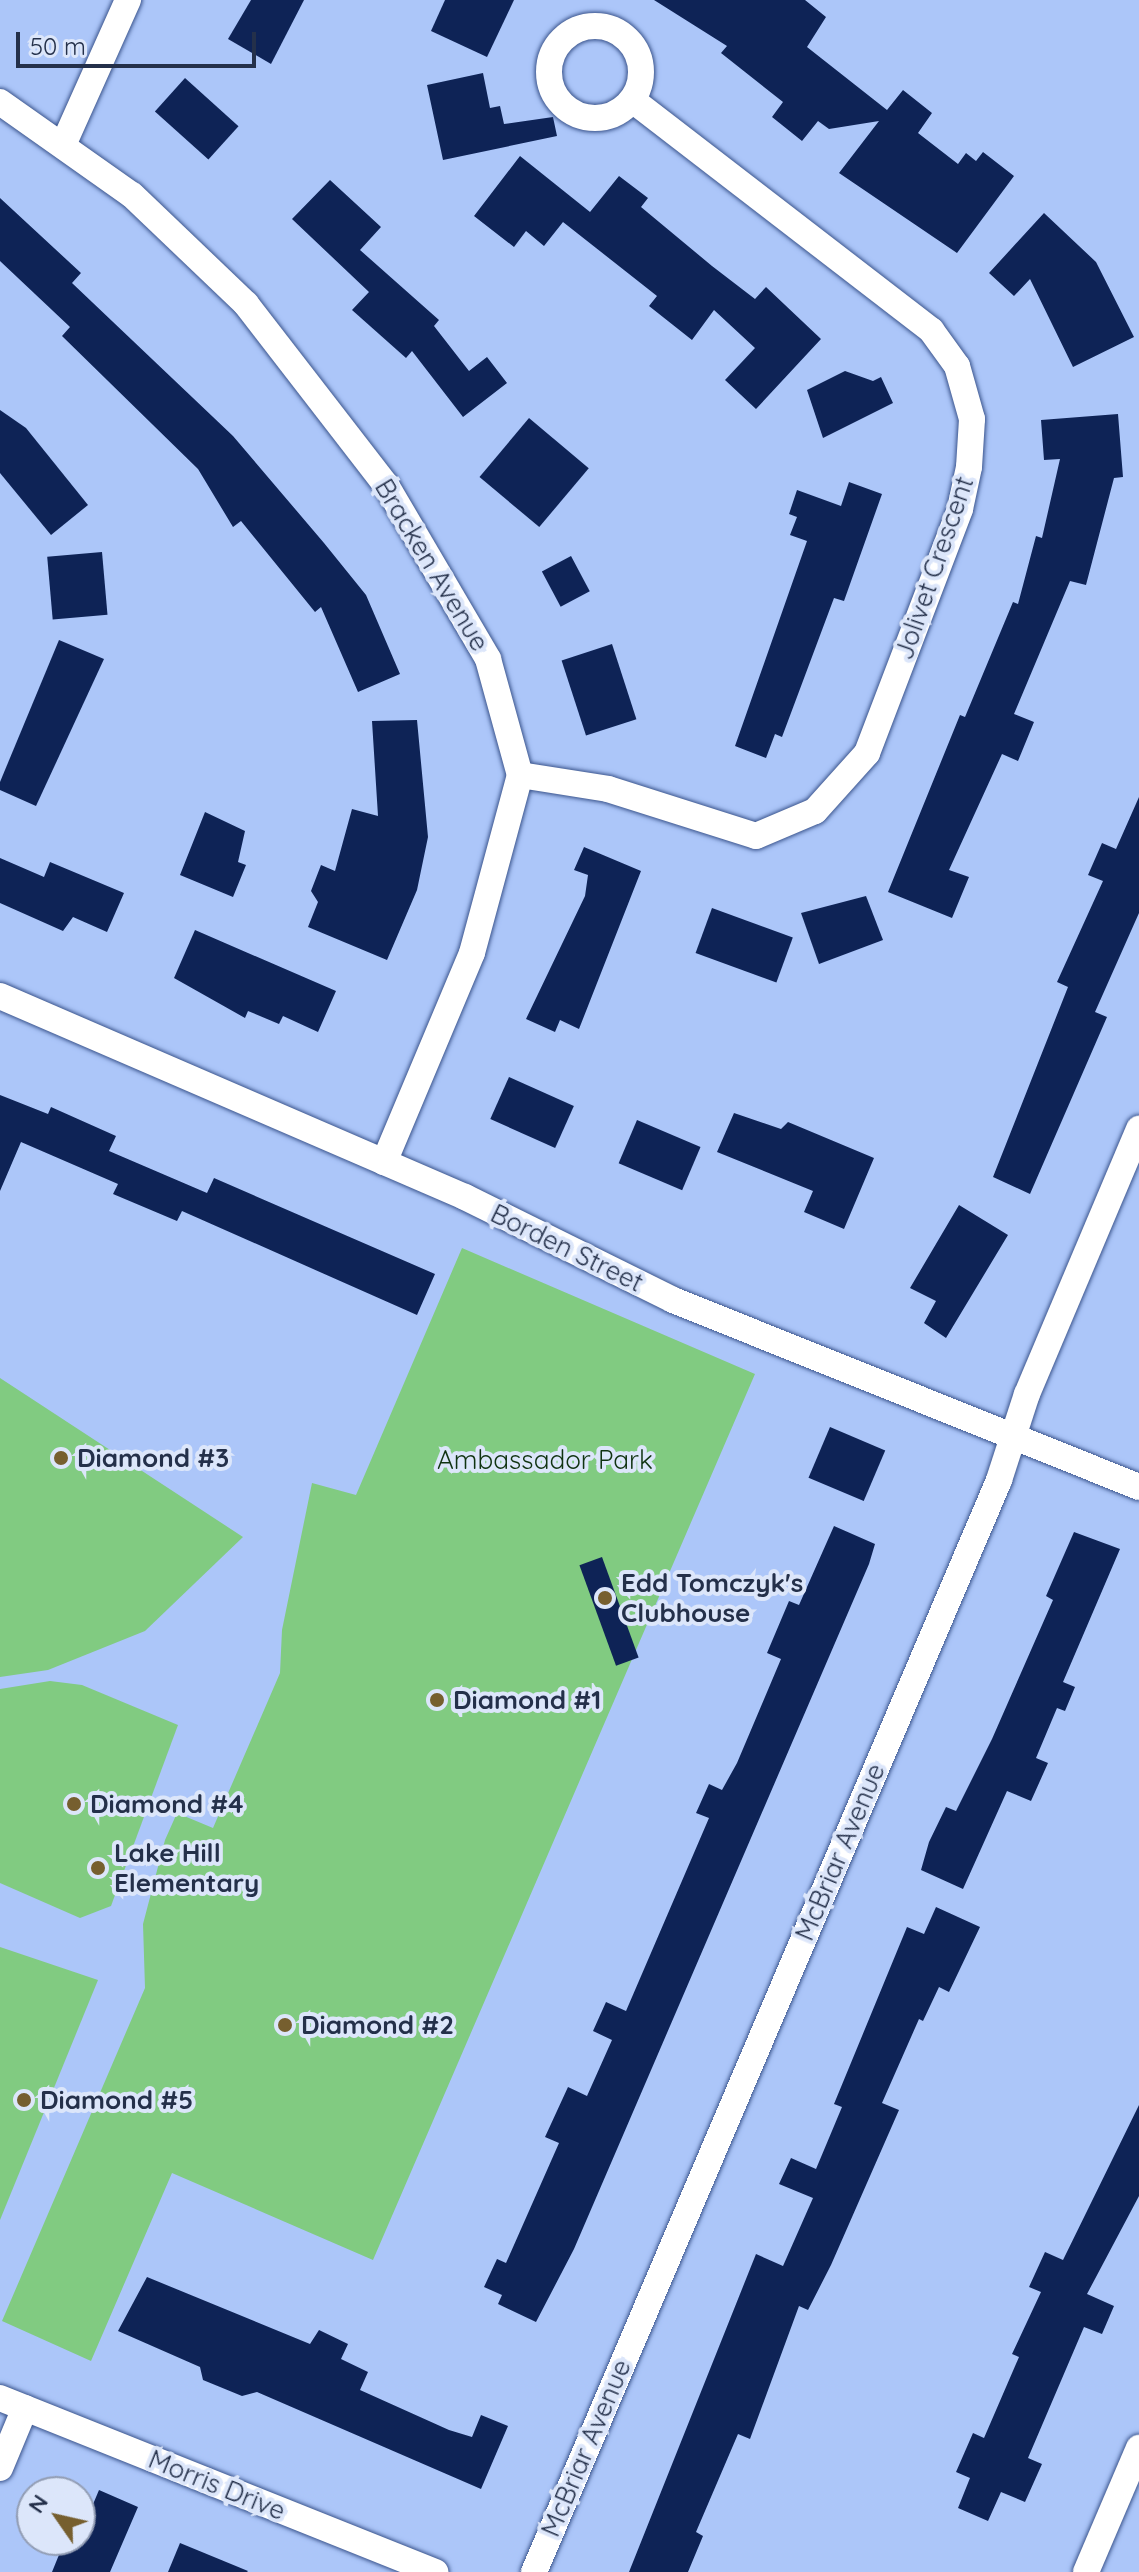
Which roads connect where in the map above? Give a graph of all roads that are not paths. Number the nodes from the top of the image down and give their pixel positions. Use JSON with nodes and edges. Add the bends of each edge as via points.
{"nodes":[{"id":1,"x":128,"y":0,"type":"edge"},
{"id":2,"x":632,"y":100,"type":"dead end"},
{"id":3,"x":0,"y":102,"type":"edge"},
{"id":4,"x":64,"y":143,"type":"junction"},
{"id":5,"x":520,"y":775,"type":"junction"},
{"id":6,"x":0,"y":996,"type":"edge"},
{"id":7,"x":1139,"y":1129,"type":"edge"},
{"id":8,"x":384,"y":1162,"type":"junction"},
{"id":9,"x":1012,"y":1433,"type":"junction"},
{"id":10,"x":1139,"y":1487,"type":"edge"},
{"id":11,"x":0,"y":2398,"type":"edge"},
{"id":12,"x":25,"y":2408,"type":"junction"},
{"id":13,"x":1139,"y":2448,"type":"edge"},
{"id":14,"x":0,"y":2468,"type":"edge"},
{"id":15,"x":435,"y":2572,"type":"edge"},
{"id":16,"x":534,"y":2572,"type":"edge"},
{"id":17,"x":1086,"y":2572,"type":"edge"}],
"edges":[{"from":1,"to":4,"type":"street"},
{"from":2,"to":5,"type":"street","name":"Jolivet Crescent","via":[[931,330],[957,366],[972,419],[969,467],[960,509],[867,753],[815,811],[756,836],[608,789]]},
{"from":3,"to":4,"type":"street","name":"Bracken Avenue"},
{"from":4,"to":5,"type":"street","name":"Bracken Avenue","via":[[224,280],[386,485],[488,659]]},
{"from":5,"to":8,"type":"street","via":[[472,953]]},
{"from":6,"to":8,"type":"street","name":"Borden Street"},
{"from":7,"to":9,"type":"street","name":"McBriar Avenue"},
{"from":8,"to":9,"type":"street","name":"Borden Street","via":[[673,1300]]},
{"from":9,"to":10,"type":"street","name":"Borden Street"},
{"from":9,"to":16,"type":"street","name":"McBriar Avenue","via":[[999,1480]]},
{"from":11,"to":12,"type":"street","name":"Morris Drive"},
{"from":12,"to":14,"type":"street"},
{"from":12,"to":15,"type":"street","name":"Morris Drive"},
{"from":13,"to":17,"type":"street"}]}
